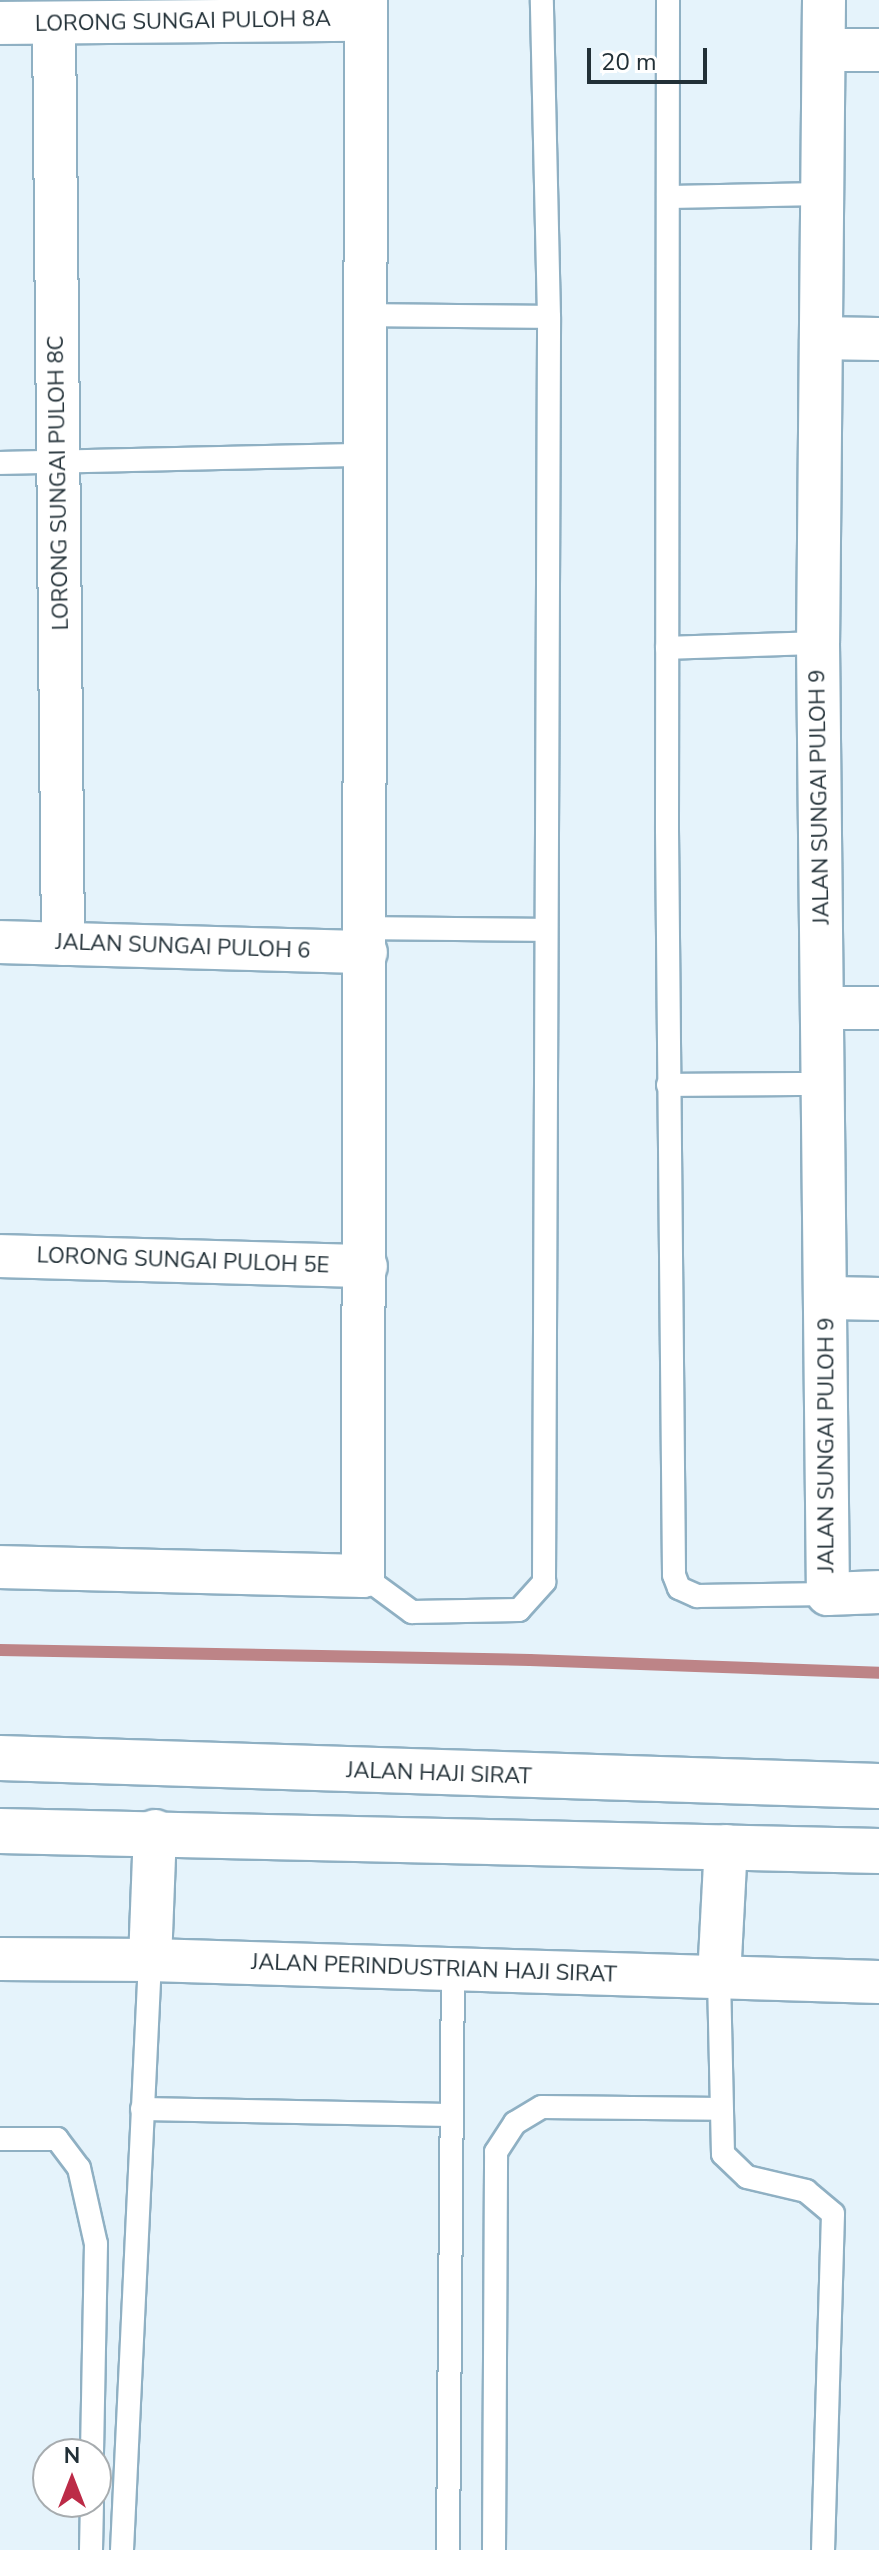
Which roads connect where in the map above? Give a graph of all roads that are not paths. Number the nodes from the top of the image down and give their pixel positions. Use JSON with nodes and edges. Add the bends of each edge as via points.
{"nodes":[{"id":1,"x":542,"y":0,"type":"edge"},
{"id":2,"x":668,"y":0,"type":"edge"},
{"id":3,"x":824,"y":0,"type":"edge"},
{"id":4,"x":366,"y":10,"type":"edge"},
{"id":5,"x":0,"y":23,"type":"edge"},
{"id":6,"x":54,"y":23,"type":"junction"},
{"id":7,"x":824,"y":50,"type":"junction"},
{"id":8,"x":879,"y":50,"type":"edge"},
{"id":9,"x":822,"y":194,"type":"junction"},
{"id":10,"x":668,"y":197,"type":"junction"},
{"id":11,"x":366,"y":315,"type":"junction"},
{"id":12,"x":549,"y":317,"type":"junction"},
{"id":13,"x":821,"y":338,"type":"junction"},
{"id":14,"x":879,"y":339,"type":"edge"},
{"id":15,"x":366,"y":455,"type":"junction"},
{"id":16,"x":0,"y":463,"type":"edge"},
{"id":17,"x":59,"y":463,"type":"junction"},
{"id":18,"x":818,"y":643,"type":"junction"},
{"id":19,"x":667,"y":648,"type":"junction"},
{"id":20,"x":544,"y":930,"type":"junction"},
{"id":21,"x":366,"y":940,"type":"junction"},
{"id":22,"x":0,"y":942,"type":"edge"},
{"id":23,"x":63,"y":944,"type":"junction"},
{"id":24,"x":824,"y":1008,"type":"junction"},
{"id":25,"x":879,"y":1008,"type":"edge"},
{"id":26,"x":823,"y":1084,"type":"junction"},
{"id":27,"x":668,"y":1085,"type":"junction"},
{"id":28,"x":0,"y":1256,"type":"edge"},
{"id":29,"x":366,"y":1266,"type":"junction"},
{"id":30,"x":826,"y":1298,"type":"junction"},
{"id":31,"x":879,"y":1299,"type":"edge"},
{"id":32,"x":0,"y":1567,"type":"edge"},
{"id":33,"x":363,"y":1576,"type":"junction"},
{"id":34,"x":879,"y":1592,"type":"edge"},
{"id":35,"x":828,"y":1594,"type":"junction"},
{"id":36,"x":0,"y":1758,"type":"edge"},
{"id":37,"x":879,"y":1786,"type":"edge"},
{"id":38,"x":0,"y":1831,"type":"edge"},
{"id":39,"x":155,"y":1831,"type":"junction"},
{"id":40,"x":726,"y":1846,"type":"junction"},
{"id":41,"x":879,"y":1851,"type":"edge"},
{"id":42,"x":0,"y":1959,"type":"edge"},
{"id":43,"x":150,"y":1960,"type":"junction"},
{"id":44,"x":453,"y":1970,"type":"junction"},
{"id":45,"x":719,"y":1978,"type":"junction"},
{"id":46,"x":879,"y":1982,"type":"edge"},
{"id":47,"x":142,"y":2109,"type":"junction"},
{"id":48,"x":721,"y":2109,"type":"junction"},
{"id":49,"x":451,"y":2115,"type":"junction"},
{"id":50,"x":0,"y":2139,"type":"edge"},
{"id":51,"x":92,"y":2438,"type":"edge"},
{"id":52,"x":92,"y":2518,"type":"edge"},
{"id":53,"x":91,"y":2550,"type":"edge"},
{"id":54,"x":122,"y":2550,"type":"edge"},
{"id":55,"x":448,"y":2550,"type":"edge"},
{"id":56,"x":494,"y":2550,"type":"edge"},
{"id":57,"x":823,"y":2550,"type":"edge"}],
"edges":[{"from":1,"to":12,"type":"lane"},
{"from":2,"to":10,"type":"lane"},
{"from":3,"to":7,"type":"street","name":"JALAN SUNGAI PULOH 9"},
{"from":4,"to":6,"type":"street","name":"LORONG SUNGAI PULOH 8A"},
{"from":4,"to":11,"type":"street"},
{"from":5,"to":6,"type":"street","name":"LORONG SUNGAI PULOH 8A"},
{"from":6,"to":17,"type":"street","name":"LORONG SUNGAI PULOH 8C"},
{"from":7,"to":8,"type":"street"},
{"from":7,"to":9,"type":"street","name":"JALAN SUNGAI PULOH 9"},
{"from":9,"to":10,"type":"lane"},
{"from":9,"to":13,"type":"street","name":"JALAN SUNGAI PULOH 9"},
{"from":10,"to":19,"type":"lane"},
{"from":11,"to":12,"type":"lane"},
{"from":11,"to":15,"type":"street"},
{"from":12,"to":20,"type":"lane"},
{"from":13,"to":14,"type":"street"},
{"from":13,"to":18,"type":"street","name":"JALAN SUNGAI PULOH 9"},
{"from":15,"to":17,"type":"lane"},
{"from":15,"to":21,"type":"street"},
{"from":16,"to":17,"type":"lane"},
{"from":17,"to":23,"type":"street","name":"LORONG SUNGAI PULOH 8C"},
{"from":18,"to":19,"type":"lane"},
{"from":18,"to":24,"type":"street","name":"JALAN SUNGAI PULOH 9"},
{"from":19,"to":27,"type":"lane"},
{"from":20,"to":21,"type":"lane"},
{"from":20,"to":33,"type":"lane","via":[[544,1582],[519,1610],[412,1612]]},
{"from":21,"to":23,"type":"street","name":"JALAN SUNGAI PULOH 6"},
{"from":21,"to":29,"type":"street"},
{"from":22,"to":23,"type":"street","name":"JALAN SUNGAI PULOH 6"},
{"from":24,"to":25,"type":"street"},
{"from":24,"to":26,"type":"street","name":"JALAN SUNGAI PULOH 9"},
{"from":26,"to":27,"type":"lane"},
{"from":26,"to":30,"type":"street","name":"JALAN SUNGAI PULOH 9"},
{"from":27,"to":35,"type":"lane","via":[[674,1575],[679,1588],[697,1596]]},
{"from":28,"to":29,"type":"street","name":"LORONG SUNGAI PULOH 5E"},
{"from":29,"to":33,"type":"street"},
{"from":30,"to":31,"type":"street"},
{"from":30,"to":35,"type":"street","name":"JALAN SUNGAI PULOH 9"},
{"from":32,"to":33,"type":"street"},
{"from":34,"to":35,"type":"street"},
{"from":36,"to":37,"type":"main road","name":"JALAN HAJI SIRAT"},
{"from":38,"to":39,"type":"main road"},
{"from":39,"to":40,"type":"main road"},
{"from":39,"to":43,"type":"street"},
{"from":40,"to":41,"type":"main road"},
{"from":40,"to":45,"type":"street"},
{"from":42,"to":43,"type":"street","name":"JALAN PERINDUSTRIAN HAJI SIRAT"},
{"from":43,"to":44,"type":"street","name":"JALAN PERINDUSTRIAN HAJI SIRAT"},
{"from":43,"to":47,"type":"lane"},
{"from":44,"to":45,"type":"street","name":"JALAN PERINDUSTRIAN HAJI SIRAT"},
{"from":44,"to":49,"type":"lane"},
{"from":45,"to":46,"type":"street","name":"JALAN PERINDUSTRIAN HAJI SIRAT"},
{"from":45,"to":48,"type":"lane"},
{"from":47,"to":49,"type":"lane"},
{"from":47,"to":54,"type":"lane"},
{"from":48,"to":56,"type":"lane","via":[[542,2107],[515,2123],[496,2152]]},
{"from":48,"to":57,"type":"lane","via":[[723,2154],[747,2177],[806,2191],[833,2214]]},
{"from":49,"to":55,"type":"lane"},
{"from":50,"to":51,"type":"lane","via":[[57,2139],[79,2168],[96,2244]]},
{"from":52,"to":53,"type":"lane"}]}
